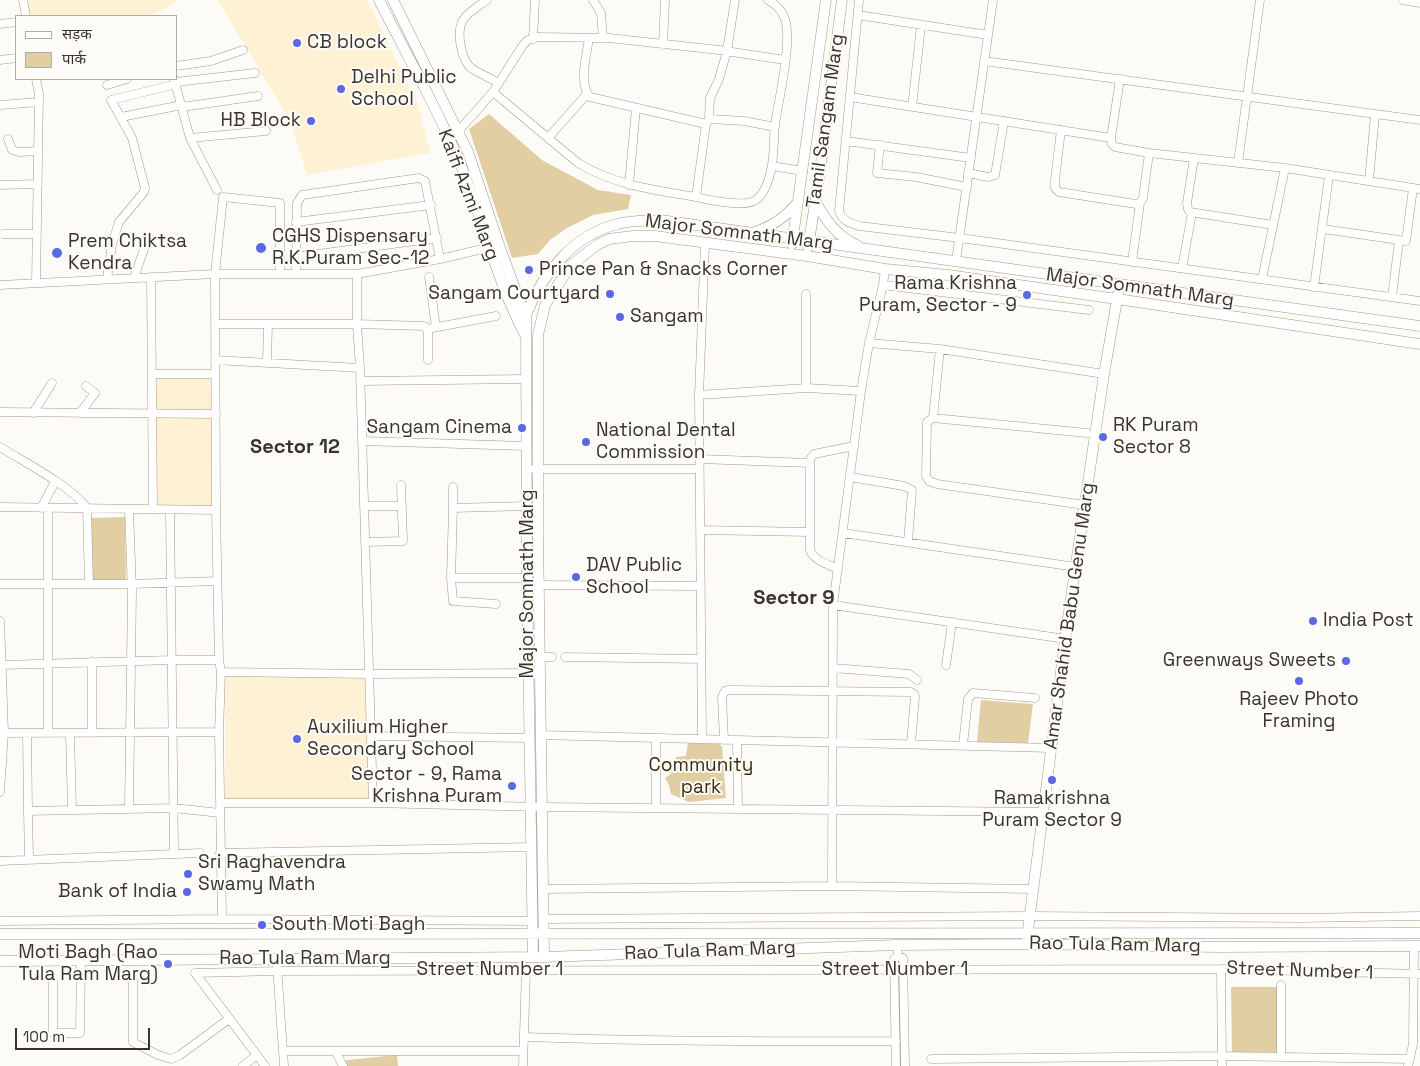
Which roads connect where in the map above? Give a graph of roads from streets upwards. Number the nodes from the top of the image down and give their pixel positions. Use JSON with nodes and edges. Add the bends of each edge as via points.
{"nodes":[{"id":1,"x":23,"y":0,"type":"edge"},
{"id":2,"x":379,"y":0,"type":"edge"},
{"id":3,"x":393,"y":0,"type":"edge"},
{"id":4,"x":487,"y":0,"type":"edge"},
{"id":5,"x":536,"y":0,"type":"edge"},
{"id":6,"x":593,"y":0,"type":"edge"},
{"id":7,"x":665,"y":0,"type":"edge"},
{"id":8,"x":735,"y":0,"type":"edge"},
{"id":9,"x":768,"y":0,"type":"edge"},
{"id":10,"x":826,"y":0,"type":"edge"},
{"id":11,"x":842,"y":0,"type":"edge"},
{"id":12,"x":859,"y":0,"type":"edge"},
{"id":13,"x":993,"y":0,"type":"edge"},
{"id":14,"x":1260,"y":0,"type":"edge"},
{"id":15,"x":1403,"y":0,"type":"edge"},
{"id":16,"x":1420,"y":3,"type":"edge"},
{"id":17,"x":26,"y":15,"type":"edge"},
{"id":18,"x":858,"y":15,"type":"junction"},
{"id":19,"x":15,"y":22,"type":"edge"},
{"id":20,"x":0,"y":24,"type":"edge"},
{"id":21,"x":921,"y":26,"type":"junction"},
{"id":22,"x":988,"y":35,"type":"junction"},
{"id":23,"x":589,"y":38,"type":"junction"},
{"id":24,"x":604,"y":38,"type":"junction"},
{"id":25,"x":533,"y":39,"type":"junction"},
{"id":26,"x":664,"y":44,"type":"junction"},
{"id":27,"x":243,"y":50,"type":"dead end"},
{"id":28,"x":727,"y":51,"type":"junction"},
{"id":29,"x":15,"y":58,"type":"edge"},
{"id":30,"x":0,"y":60,"type":"edge"},
{"id":31,"x":785,"y":60,"type":"junction"},
{"id":32,"x":984,"y":61,"type":"junction"},
{"id":33,"x":178,"y":66,"type":"edge"},
{"id":34,"x":255,"y":73,"type":"dead end"},
{"id":35,"x":36,"y":80,"type":"edge"},
{"id":36,"x":124,"y":80,"type":"edge"},
{"id":37,"x":1120,"y":80,"type":"junction"},
{"id":38,"x":176,"y":82,"type":"edge"},
{"id":39,"x":499,"y":82,"type":"junction"},
{"id":40,"x":106,"y":85,"type":"dead end"},
{"id":41,"x":494,"y":92,"type":"junction"},
{"id":42,"x":587,"y":94,"type":"junction"},
{"id":43,"x":258,"y":96,"type":"dead end"},
{"id":44,"x":1247,"y":96,"type":"junction"},
{"id":45,"x":850,"y":97,"type":"junction"},
{"id":46,"x":39,"y":102,"type":"junction"},
{"id":47,"x":0,"y":104,"type":"edge"},
{"id":48,"x":182,"y":106,"type":"junction"},
{"id":49,"x":912,"y":107,"type":"junction"},
{"id":50,"x":636,"y":108,"type":"junction"},
{"id":51,"x":1375,"y":114,"type":"junction"},
{"id":52,"x":121,"y":116,"type":"junction"},
{"id":53,"x":976,"y":117,"type":"junction"},
{"id":54,"x":1420,"y":120,"type":"edge"},
{"id":55,"x":1004,"y":121,"type":"junction"},
{"id":56,"x":708,"y":122,"type":"junction"},
{"id":57,"x":775,"y":127,"type":"junction"},
{"id":58,"x":1061,"y":130,"type":"junction"},
{"id":59,"x":266,"y":132,"type":"dead end"},
{"id":60,"x":458,"y":132,"type":"junction"},
{"id":61,"x":190,"y":138,"type":"junction"},
{"id":62,"x":548,"y":138,"type":"junction"},
{"id":63,"x":1111,"y":138,"type":"junction"},
{"id":64,"x":8,"y":139,"type":"dead end"},
{"id":65,"x":450,"y":140,"type":"junction"},
{"id":66,"x":846,"y":141,"type":"junction"},
{"id":67,"x":880,"y":146,"type":"junction"},
{"id":68,"x":38,"y":151,"type":"junction"},
{"id":69,"x":1149,"y":153,"type":"junction"},
{"id":70,"x":971,"y":158,"type":"junction"},
{"id":71,"x":1194,"y":158,"type":"junction"},
{"id":72,"x":1238,"y":163,"type":"junction"},
{"id":73,"x":772,"y":166,"type":"junction"},
{"id":74,"x":1285,"y":168,"type":"junction"},
{"id":75,"x":804,"y":171,"type":"junction"},
{"id":76,"x":968,"y":174,"type":"junction"},
{"id":77,"x":1329,"y":176,"type":"junction"},
{"id":78,"x":1369,"y":181,"type":"junction"},
{"id":79,"x":38,"y":184,"type":"junction"},
{"id":80,"x":0,"y":185,"type":"edge"},
{"id":81,"x":629,"y":185,"type":"junction"},
{"id":82,"x":967,"y":187,"type":"junction"},
{"id":83,"x":1417,"y":188,"type":"edge"},
{"id":84,"x":217,"y":190,"type":"dead end"},
{"id":85,"x":696,"y":197,"type":"junction"},
{"id":86,"x":799,"y":202,"type":"junction"},
{"id":87,"x":816,"y":202,"type":"junction"},
{"id":88,"x":1140,"y":203,"type":"junction"},
{"id":89,"x":431,"y":205,"type":"junction"},
{"id":90,"x":1192,"y":213,"type":"junction"},
{"id":91,"x":296,"y":222,"type":"junction"},
{"id":92,"x":1273,"y":225,"type":"junction"},
{"id":93,"x":1322,"y":229,"type":"junction"},
{"id":94,"x":753,"y":233,"type":"junction"},
{"id":95,"x":3,"y":234,"type":"dead end"},
{"id":96,"x":37,"y":234,"type":"junction"},
{"id":97,"x":437,"y":238,"type":"junction"},
{"id":98,"x":960,"y":238,"type":"junction"},
{"id":99,"x":793,"y":239,"type":"junction"},
{"id":100,"x":1397,"y":240,"type":"junction"},
{"id":101,"x":809,"y":241,"type":"junction"},
{"id":102,"x":705,"y":243,"type":"junction"},
{"id":103,"x":145,"y":246,"type":"dead end"},
{"id":104,"x":494,"y":246,"type":"junction"},
{"id":105,"x":866,"y":249,"type":"junction"},
{"id":106,"x":791,"y":254,"type":"junction"},
{"id":107,"x":807,"y":256,"type":"junction"},
{"id":108,"x":296,"y":257,"type":"junction"},
{"id":109,"x":440,"y":259,"type":"junction"},
{"id":110,"x":956,"y":261,"type":"junction"},
{"id":111,"x":1132,"y":262,"type":"junction"},
{"id":112,"x":1182,"y":268,"type":"junction"},
{"id":113,"x":885,"y":269,"type":"junction"},
{"id":114,"x":215,"y":274,"type":"junction"},
{"id":115,"x":280,"y":274,"type":"junction"},
{"id":116,"x":296,"y":274,"type":"junction"},
{"id":117,"x":357,"y":274,"type":"junction"},
{"id":118,"x":152,"y":277,"type":"junction"},
{"id":119,"x":429,"y":277,"type":"dead end"},
{"id":120,"x":134,"y":278,"type":"junction"},
{"id":121,"x":107,"y":279,"type":"junction"},
{"id":122,"x":1262,"y":280,"type":"junction"},
{"id":123,"x":36,"y":283,"type":"junction"},
{"id":124,"x":0,"y":285,"type":"edge"},
{"id":125,"x":883,"y":285,"type":"junction"},
{"id":126,"x":1120,"y":285,"type":"junction"},
{"id":127,"x":1314,"y":286,"type":"junction"},
{"id":128,"x":806,"y":294,"type":"dead end"},
{"id":129,"x":1392,"y":297,"type":"junction"},
{"id":130,"x":1117,"y":299,"type":"junction"},
{"id":131,"x":1420,"y":301,"type":"edge"},
{"id":132,"x":1089,"y":310,"type":"dead end"},
{"id":133,"x":526,"y":314,"type":"junction"},
{"id":134,"x":496,"y":316,"type":"dead end"},
{"id":135,"x":215,"y":324,"type":"junction"},
{"id":136,"x":268,"y":324,"type":"junction"},
{"id":137,"x":357,"y":324,"type":"junction"},
{"id":138,"x":1420,"y":326,"type":"edge"},
{"id":139,"x":436,"y":327,"type":"junction"},
{"id":140,"x":427,"y":329,"type":"junction"},
{"id":141,"x":526,"y":338,"type":"junction"},
{"id":142,"x":869,"y":343,"type":"junction"},
{"id":143,"x":1420,"y":344,"type":"edge"},
{"id":144,"x":940,"y":349,"type":"junction"},
{"id":145,"x":215,"y":360,"type":"junction"},
{"id":146,"x":428,"y":360,"type":"dead end"},
{"id":147,"x":267,"y":363,"type":"junction"},
{"id":148,"x":360,"y":368,"type":"junction"},
{"id":149,"x":152,"y":374,"type":"junction"},
{"id":150,"x":215,"y":374,"type":"junction"},
{"id":151,"x":1104,"y":374,"type":"junction"},
{"id":152,"x":526,"y":379,"type":"junction"},
{"id":153,"x":360,"y":381,"type":"junction"},
{"id":154,"x":52,"y":383,"type":"dead end"},
{"id":155,"x":86,"y":386,"type":"dead end"},
{"id":156,"x":806,"y":388,"type":"junction"},
{"id":157,"x":862,"y":391,"type":"junction"},
{"id":158,"x":699,"y":395,"type":"junction"},
{"id":159,"x":0,"y":412,"type":"edge"},
{"id":160,"x":32,"y":413,"type":"junction"},
{"id":161,"x":80,"y":413,"type":"junction"},
{"id":162,"x":152,"y":413,"type":"junction"},
{"id":163,"x":216,"y":414,"type":"junction"},
{"id":164,"x":933,"y":418,"type":"junction"},
{"id":165,"x":1087,"y":433,"type":"dead end"},
{"id":166,"x":362,"y":442,"type":"junction"},
{"id":167,"x":527,"y":446,"type":"junction"},
{"id":168,"x":854,"y":446,"type":"junction"},
{"id":169,"x":0,"y":447,"type":"edge"},
{"id":170,"x":699,"y":459,"type":"junction"},
{"id":171,"x":810,"y":463,"type":"junction"},
{"id":172,"x":699,"y":469,"type":"junction"},
{"id":173,"x":532,"y":470,"type":"junction"},
{"id":174,"x":850,"y":477,"type":"junction"},
{"id":175,"x":55,"y":482,"type":"junction"},
{"id":176,"x":401,"y":484,"type":"dead end"},
{"id":177,"x":453,"y":487,"type":"dead end"},
{"id":178,"x":1086,"y":505,"type":"junction"},
{"id":179,"x":364,"y":506,"type":"junction"},
{"id":180,"x":402,"y":506,"type":"junction"},
{"id":181,"x":527,"y":506,"type":"junction"},
{"id":182,"x":0,"y":507,"type":"edge"},
{"id":183,"x":44,"y":508,"type":"junction"},
{"id":184,"x":87,"y":508,"type":"junction"},
{"id":185,"x":453,"y":508,"type":"junction"},
{"id":186,"x":129,"y":509,"type":"junction"},
{"id":187,"x":153,"y":510,"type":"junction"},
{"id":188,"x":170,"y":510,"type":"junction"},
{"id":189,"x":216,"y":510,"type":"junction"},
{"id":190,"x":700,"y":530,"type":"junction"},
{"id":191,"x":810,"y":532,"type":"junction"},
{"id":192,"x":843,"y":533,"type":"junction"},
{"id":193,"x":366,"y":542,"type":"junction"},
{"id":194,"x":908,"y":542,"type":"junction"},
{"id":195,"x":1076,"y":567,"type":"junction"},
{"id":196,"x":838,"y":569,"type":"junction"},
{"id":197,"x":451,"y":578,"type":"junction"},
{"id":198,"x":527,"y":578,"type":"junction"},
{"id":199,"x":217,"y":581,"type":"junction"},
{"id":200,"x":171,"y":582,"type":"junction"},
{"id":201,"x":0,"y":584,"type":"edge"},
{"id":202,"x":48,"y":584,"type":"junction"},
{"id":203,"x":89,"y":584,"type":"junction"},
{"id":204,"x":132,"y":584,"type":"junction"},
{"id":205,"x":538,"y":585,"type":"junction"},
{"id":206,"x":700,"y":586,"type":"junction"},
{"id":207,"x":496,"y":604,"type":"dead end"},
{"id":208,"x":833,"y":605,"type":"junction"},
{"id":209,"x":0,"y":621,"type":"edge"},
{"id":210,"x":952,"y":622,"type":"junction"},
{"id":211,"x":1066,"y":639,"type":"junction"},
{"id":212,"x":539,"y":657,"type":"junction"},
{"id":213,"x":552,"y":657,"type":"dead end"},
{"id":214,"x":565,"y":658,"type":"dead end"},
{"id":215,"x":701,"y":659,"type":"junction"},
{"id":216,"x":172,"y":660,"type":"junction"},
{"id":217,"x":219,"y":660,"type":"junction"},
{"id":218,"x":131,"y":661,"type":"junction"},
{"id":219,"x":92,"y":662,"type":"junction"},
{"id":220,"x":48,"y":664,"type":"junction"},
{"id":221,"x":2,"y":665,"type":"junction"},
{"id":222,"x":946,"y":665,"type":"dead end"},
{"id":223,"x":833,"y":668,"type":"junction"},
{"id":224,"x":221,"y":672,"type":"junction"},
{"id":225,"x":528,"y":673,"type":"junction"},
{"id":226,"x":539,"y":673,"type":"junction"},
{"id":227,"x":370,"y":674,"type":"junction"},
{"id":228,"x":917,"y":680,"type":"dead end"},
{"id":229,"x":833,"y":691,"type":"junction"},
{"id":230,"x":1035,"y":698,"type":"dead end"},
{"id":231,"x":219,"y":732,"type":"junction"},
{"id":232,"x":2,"y":733,"type":"edge"},
{"id":233,"x":27,"y":733,"type":"junction"},
{"id":234,"x":48,"y":733,"type":"junction"},
{"id":235,"x":70,"y":733,"type":"junction"},
{"id":236,"x":92,"y":733,"type":"junction"},
{"id":237,"x":130,"y":733,"type":"junction"},
{"id":238,"x":173,"y":733,"type":"junction"},
{"id":239,"x":540,"y":735,"type":"junction"},
{"id":240,"x":372,"y":736,"type":"junction"},
{"id":241,"x":529,"y":738,"type":"junction"},
{"id":242,"x":656,"y":738,"type":"junction"},
{"id":243,"x":702,"y":739,"type":"junction"},
{"id":244,"x":724,"y":740,"type":"junction"},
{"id":245,"x":737,"y":740,"type":"junction"},
{"id":246,"x":832,"y":742,"type":"junction"},
{"id":247,"x":910,"y":744,"type":"junction"},
{"id":248,"x":963,"y":745,"type":"junction"},
{"id":249,"x":1052,"y":748,"type":"junction"},
{"id":250,"x":0,"y":792,"type":"edge"},
{"id":251,"x":373,"y":803,"type":"junction"},
{"id":252,"x":220,"y":804,"type":"junction"},
{"id":253,"x":536,"y":807,"type":"junction"},
{"id":254,"x":174,"y":808,"type":"junction"},
{"id":255,"x":656,"y":808,"type":"junction"},
{"id":256,"x":129,"y":809,"type":"junction"},
{"id":257,"x":738,"y":809,"type":"junction"},
{"id":258,"x":72,"y":810,"type":"junction"},
{"id":259,"x":832,"y":810,"type":"junction"},
{"id":260,"x":28,"y":811,"type":"junction"},
{"id":261,"x":1043,"y":812,"type":"junction"},
{"id":262,"x":220,"y":813,"type":"junction"},
{"id":263,"x":532,"y":847,"type":"junction"},
{"id":264,"x":200,"y":853,"type":"dead end"},
{"id":265,"x":220,"y":853,"type":"junction"},
{"id":266,"x":174,"y":854,"type":"junction"},
{"id":267,"x":28,"y":860,"type":"junction"},
{"id":268,"x":0,"y":861,"type":"edge"},
{"id":269,"x":832,"y":886,"type":"junction"},
{"id":270,"x":543,"y":889,"type":"junction"},
{"id":271,"x":1033,"y":889,"type":"junction"},
{"id":272,"x":1030,"y":916,"type":"junction"},
{"id":273,"x":1420,"y":916,"type":"edge"},
{"id":274,"x":222,"y":919,"type":"junction"},
{"id":275,"x":538,"y":920,"type":"junction"},
{"id":276,"x":0,"y":921,"type":"edge"},
{"id":277,"x":538,"y":933,"type":"junction"},
{"id":278,"x":1420,"y":933,"type":"edge"},
{"id":279,"x":0,"y":934,"type":"edge"},
{"id":280,"x":1027,"y":938,"type":"junction"},
{"id":281,"x":1417,"y":946,"type":"edge"},
{"id":282,"x":898,"y":950,"type":"junction"},
{"id":283,"x":538,"y":957,"type":"junction"},
{"id":284,"x":276,"y":959,"type":"junction"},
{"id":285,"x":81,"y":960,"type":"junction"},
{"id":286,"x":0,"y":961,"type":"edge"},
{"id":287,"x":1221,"y":969,"type":"junction"},
{"id":288,"x":277,"y":970,"type":"junction"},
{"id":289,"x":526,"y":970,"type":"junction"},
{"id":290,"x":894,"y":970,"type":"junction"},
{"id":291,"x":903,"y":970,"type":"junction"},
{"id":292,"x":1417,"y":974,"type":"edge"},
{"id":293,"x":133,"y":980,"type":"dead end"},
{"id":294,"x":53,"y":981,"type":"dead end"},
{"id":295,"x":1281,"y":985,"type":"dead end"},
{"id":296,"x":895,"y":1010,"type":"junction"},
{"id":297,"x":904,"y":1010,"type":"junction"},
{"id":298,"x":229,"y":1019,"type":"junction"},
{"id":299,"x":524,"y":1037,"type":"junction"},
{"id":300,"x":896,"y":1041,"type":"junction"},
{"id":301,"x":283,"y":1051,"type":"junction"},
{"id":302,"x":335,"y":1051,"type":"junction"},
{"id":303,"x":523,"y":1051,"type":"junction"},
{"id":304,"x":257,"y":1055,"type":"junction"},
{"id":305,"x":1222,"y":1056,"type":"junction"},
{"id":306,"x":1281,"y":1057,"type":"junction"},
{"id":307,"x":1302,"y":1057,"type":"junction"},
{"id":308,"x":931,"y":1059,"type":"dead end"},
{"id":309,"x":1409,"y":1062,"type":"edge"},
{"id":310,"x":243,"y":1066,"type":"edge"},
{"id":311,"x":265,"y":1066,"type":"edge"},
{"id":312,"x":284,"y":1066,"type":"edge"},
{"id":313,"x":343,"y":1066,"type":"edge"},
{"id":314,"x":523,"y":1066,"type":"edge"},
{"id":315,"x":896,"y":1066,"type":"edge"},
{"id":316,"x":905,"y":1066,"type":"edge"},
{"id":317,"x":1222,"y":1066,"type":"edge"},
{"id":318,"x":1300,"y":1066,"type":"edge"}],
"edges":[{"from":1,"to":17,"type":"street"},
{"from":2,"to":65,"type":"street","name":"Kaifi Azmi Marg"},
{"from":3,"to":60,"type":"street"},
{"from":4,"to":39,"type":"street","via":[[461,22],[460,40],[466,62]]},
{"from":5,"to":25,"type":"street"},
{"from":6,"to":24,"type":"street","via":[[601,13]]},
{"from":7,"to":26,"type":"street"},
{"from":8,"to":28,"type":"street"},
{"from":9,"to":31,"type":"street","via":[[780,9],[786,20]]},
{"from":10,"to":75,"type":"street","name":"Tamil Sangam Marg"},
{"from":11,"to":87,"type":"street","name":"Tamil Sangam Marg"},
{"from":12,"to":18,"type":"street"},
{"from":13,"to":22,"type":"street"},
{"from":14,"to":44,"type":"street"},
{"from":15,"to":16,"type":"street"},
{"from":18,"to":21,"type":"street"},
{"from":18,"to":45,"type":"street"},
{"from":19,"to":20,"type":"street"},
{"from":21,"to":22,"type":"street"},
{"from":21,"to":49,"type":"street"},
{"from":22,"to":32,"type":"street"},
{"from":23,"to":24,"type":"street"},
{"from":23,"to":25,"type":"street"},
{"from":23,"to":42,"type":"street","via":[[583,80]]},
{"from":24,"to":26,"type":"street"},
{"from":25,"to":39,"type":"street","via":[[523,45]]},
{"from":26,"to":28,"type":"street"},
{"from":27,"to":33,"type":"street","via":[[211,61]]},
{"from":28,"to":31,"type":"street"},
{"from":28,"to":56,"type":"street","via":[[710,98]]},
{"from":29,"to":30,"type":"street"},
{"from":31,"to":57,"type":"street"},
{"from":32,"to":37,"type":"street"},
{"from":32,"to":53,"type":"street"},
{"from":34,"to":38,"type":"street"},
{"from":35,"to":46,"type":"street"},
{"from":36,"to":40,"type":"street"},
{"from":37,"to":44,"type":"street"},
{"from":37,"to":63,"type":"street"},
{"from":38,"to":48,"type":"street"},
{"from":38,"to":52,"type":"street","via":[[111,100]]},
{"from":39,"to":41,"type":"street"},
{"from":41,"to":60,"type":"street"},
{"from":41,"to":62,"type":"street"},
{"from":42,"to":50,"type":"street"},
{"from":42,"to":62,"type":"street"},
{"from":43,"to":48,"type":"street"},
{"from":44,"to":51,"type":"street"},
{"from":44,"to":72,"type":"street"},
{"from":45,"to":49,"type":"street"},
{"from":45,"to":66,"type":"street"},
{"from":46,"to":47,"type":"street"},
{"from":46,"to":68,"type":"street"},
{"from":48,"to":52,"type":"street"},
{"from":48,"to":61,"type":"street"},
{"from":49,"to":53,"type":"street"},
{"from":50,"to":56,"type":"street"},
{"from":50,"to":81,"type":"street"},
{"from":51,"to":54,"type":"street"},
{"from":51,"to":78,"type":"street"},
{"from":52,"to":121,"type":"street","via":[[132,138],[145,188],[119,222]]},
{"from":53,"to":55,"type":"street"},
{"from":53,"to":70,"type":"street"},
{"from":55,"to":58,"type":"street"},
{"from":55,"to":76,"type":"street","via":[[995,175]]},
{"from":56,"to":57,"type":"street","via":[[744,121]]},
{"from":56,"to":85,"type":"street"},
{"from":57,"to":73,"type":"street"},
{"from":58,"to":63,"type":"street"},
{"from":58,"to":88,"type":"street","via":[[1056,191]]},
{"from":59,"to":61,"type":"street"},
{"from":60,"to":65,"type":"street"},
{"from":60,"to":104,"type":"street","via":[[468,152]]},
{"from":61,"to":84,"type":"street"},
{"from":62,"to":81,"type":"street","via":[[591,171]]},
{"from":63,"to":69,"type":"street","via":[[1115,147]]},
{"from":64,"to":68,"type":"street","via":[[12,150]]},
{"from":65,"to":104,"type":"street","name":"Kaifi Azmi Marg"},
{"from":66,"to":67,"type":"street"},
{"from":66,"to":98,"type":"street","via":[[839,211],[844,219],[859,226]]},
{"from":67,"to":70,"type":"street"},
{"from":67,"to":82,"type":"street","via":[[877,172]]},
{"from":68,"to":79,"type":"street"},
{"from":69,"to":71,"type":"street"},
{"from":69,"to":88,"type":"street"},
{"from":70,"to":76,"type":"street"},
{"from":71,"to":72,"type":"street"},
{"from":71,"to":90,"type":"street","via":[[1187,203]]},
{"from":72,"to":74,"type":"street"},
{"from":73,"to":75,"type":"street"},
{"from":73,"to":85,"type":"street","via":[[762,193],[748,204]]},
{"from":74,"to":77,"type":"street"},
{"from":74,"to":92,"type":"street"},
{"from":75,"to":86,"type":"street","name":"Tamil Sangam Marg"},
{"from":76,"to":82,"type":"street"},
{"from":77,"to":78,"type":"street"},
{"from":77,"to":93,"type":"street"},
{"from":78,"to":83,"type":"street"},
{"from":79,"to":80,"type":"street"},
{"from":79,"to":96,"type":"street"},
{"from":81,"to":85,"type":"street"},
{"from":82,"to":98,"type":"street"},
{"from":83,"to":100,"type":"street","via":[[1406,241]]},
{"from":86,"to":94,"type":"street","via":[[778,221]]},
{"from":86,"to":99,"type":"street","name":"Tamil Sangam Marg"},
{"from":87,"to":101,"type":"street","name":"Tamil Sangam Marg"},
{"from":87,"to":105,"type":"street","via":[[841,236]]},
{"from":88,"to":111,"type":"street"},
{"from":89,"to":91,"type":"street"},
{"from":89,"to":91,"type":"street","via":[[425,181],[419,178],[302,195],[297,202]]},
{"from":89,"to":97,"type":"street"},
{"from":90,"to":92,"type":"street"},
{"from":90,"to":112,"type":"street"},
{"from":91,"to":108,"type":"street"},
{"from":92,"to":122,"type":"street"},
{"from":93,"to":100,"type":"street"},
{"from":93,"to":127,"type":"street"},
{"from":94,"to":99,"type":"street","name":"Major Somnath Marg"},
{"from":94,"to":133,"type":"street","name":"Major Somnath Marg","via":[[660,220],[616,224],[590,235],[558,261]]},
{"from":95,"to":96,"type":"street"},
{"from":96,"to":123,"type":"street"},
{"from":97,"to":108,"type":"street"},
{"from":97,"to":109,"type":"street"},
{"from":98,"to":110,"type":"street"},
{"from":98,"to":111,"type":"street"},
{"from":99,"to":101,"type":"street","name":"Major Somnath Marg"},
{"from":99,"to":106,"type":"street","name":"Tamil Sangam Marg"},
{"from":100,"to":129,"type":"street"},
{"from":101,"to":105,"type":"street","name":"Major Somnath Marg"},
{"from":101,"to":107,"type":"street","name":"Tamil Sangam Marg"},
{"from":102,"to":106,"type":"street","name":"Major Somnath Marg"},
{"from":102,"to":158,"type":"street"},
{"from":102,"to":173,"type":"street","name":"Major Somnath Marg","via":[[655,236],[622,237],[598,245],[570,266],[551,293],[540,320]]},
{"from":103,"to":120,"type":"street"},
{"from":104,"to":109,"type":"street"},
{"from":104,"to":133,"type":"street"},
{"from":104,"to":141,"type":"street","name":"Kaifi Azmi Marg","via":[[509,304]]},
{"from":105,"to":110,"type":"street","name":"Major Somnath Marg"},
{"from":106,"to":107,"type":"street","name":"Major Somnath Marg"},
{"from":107,"to":113,"type":"street","name":"Major Somnath Marg"},
{"from":108,"to":116,"type":"street"},
{"from":109,"to":117,"type":"street"},
{"from":110,"to":126,"type":"street","name":"Major Somnath Marg"},
{"from":111,"to":112,"type":"street"},
{"from":112,"to":122,"type":"street"},
{"from":113,"to":125,"type":"street"},
{"from":113,"to":130,"type":"street","name":"Major Somnath Marg"},
{"from":114,"to":115,"type":"street"},
{"from":114,"to":115,"type":"street","via":[[223,198],[280,202]]},
{"from":114,"to":118,"type":"street"},
{"from":114,"to":135,"type":"street"},
{"from":115,"to":116,"type":"street"},
{"from":116,"to":117,"type":"street"},
{"from":117,"to":137,"type":"street"},
{"from":118,"to":120,"type":"street"},
{"from":118,"to":149,"type":"street"},
{"from":119,"to":139,"type":"street"},
{"from":120,"to":121,"type":"street"},
{"from":121,"to":123,"type":"street"},
{"from":122,"to":127,"type":"street"},
{"from":123,"to":124,"type":"street"},
{"from":125,"to":132,"type":"street"},
{"from":125,"to":142,"type":"street"},
{"from":126,"to":130,"type":"street","name":"Amar Shahid Babu Genu Marg"},
{"from":126,"to":138,"type":"street","name":"Major Somnath Marg"},
{"from":127,"to":129,"type":"street"},
{"from":128,"to":156,"type":"street"},
{"from":129,"to":131,"type":"street"},
{"from":130,"to":143,"type":"street","name":"Major Somnath Marg"},
{"from":130,"to":151,"type":"street","name":"Amar Shahid Babu Genu Marg"},
{"from":133,"to":141,"type":"street","name":"Major Somnath Marg"},
{"from":134,"to":139,"type":"street"},
{"from":135,"to":136,"type":"street"},
{"from":135,"to":145,"type":"street"},
{"from":136,"to":137,"type":"street"},
{"from":136,"to":147,"type":"street"},
{"from":137,"to":140,"type":"street"},
{"from":137,"to":148,"type":"street"},
{"from":139,"to":140,"type":"street"},
{"from":140,"to":146,"type":"street"},
{"from":141,"to":152,"type":"street","name":"Major Somnath Marg"},
{"from":142,"to":144,"type":"street"},
{"from":142,"to":157,"type":"street"},
{"from":144,"to":151,"type":"street"},
{"from":144,"to":164,"type":"street"},
{"from":145,"to":147,"type":"street"},
{"from":145,"to":150,"type":"street"},
{"from":147,"to":148,"type":"street"},
{"from":148,"to":153,"type":"street"},
{"from":149,"to":150,"type":"street"},
{"from":149,"to":162,"type":"street"},
{"from":150,"to":163,"type":"street"},
{"from":151,"to":178,"type":"street","name":"Amar Shahid Babu Genu Marg"},
{"from":152,"to":153,"type":"street"},
{"from":152,"to":167,"type":"street","name":"Major Somnath Marg"},
{"from":153,"to":166,"type":"street"},
{"from":154,"to":160,"type":"street"},
{"from":155,"to":161,"type":"street","via":[[95,393]]},
{"from":156,"to":157,"type":"street"},
{"from":156,"to":158,"type":"street"},
{"from":157,"to":168,"type":"street"},
{"from":158,"to":170,"type":"street"},
{"from":159,"to":160,"type":"street"},
{"from":160,"to":161,"type":"street"},
{"from":161,"to":162,"type":"street"},
{"from":162,"to":163,"type":"street"},
{"from":162,"to":187,"type":"street"},
{"from":163,"to":189,"type":"street"},
{"from":164,"to":165,"type":"street"},
{"from":164,"to":178,"type":"street","via":[[927,422],[926,476],[929,481]]},
{"from":166,"to":167,"type":"street"},
{"from":166,"to":179,"type":"street"},
{"from":167,"to":173,"type":"street","name":"Major Somnath Marg"},
{"from":168,"to":171,"type":"street","via":[[814,454]]},
{"from":168,"to":174,"type":"street"},
{"from":169,"to":175,"type":"street"},
{"from":170,"to":171,"type":"street"},
{"from":170,"to":172,"type":"street"},
{"from":171,"to":191,"type":"street"},
{"from":172,"to":173,"type":"street"},
{"from":172,"to":190,"type":"street"},
{"from":173,"to":181,"type":"street","name":"Major Somnath Marg"},
{"from":173,"to":205,"type":"street","name":"Major Somnath Marg"},
{"from":174,"to":192,"type":"street"},
{"from":174,"to":194,"type":"street","via":[[912,490]]},
{"from":175,"to":183,"type":"street"},
{"from":175,"to":184,"type":"street"},
{"from":176,"to":180,"type":"street"},
{"from":177,"to":185,"type":"street"},
{"from":178,"to":195,"type":"street","name":"Amar Shahid Babu Genu Marg"},
{"from":179,"to":180,"type":"street"},
{"from":179,"to":193,"type":"street"},
{"from":180,"to":193,"type":"street","via":[[403,541]]},
{"from":181,"to":185,"type":"street"},
{"from":181,"to":198,"type":"street","name":"Major Somnath Marg"},
{"from":182,"to":183,"type":"street"},
{"from":183,"to":184,"type":"street"},
{"from":183,"to":202,"type":"street"},
{"from":184,"to":186,"type":"street"},
{"from":184,"to":203,"type":"street"},
{"from":185,"to":197,"type":"street"},
{"from":186,"to":187,"type":"street"},
{"from":186,"to":204,"type":"street"},
{"from":187,"to":188,"type":"street"},
{"from":188,"to":189,"type":"street"},
{"from":188,"to":200,"type":"street"},
{"from":189,"to":199,"type":"street"},
{"from":190,"to":191,"type":"street"},
{"from":190,"to":206,"type":"street"},
{"from":191,"to":196,"type":"street","via":[[810,550],[814,557]]},
{"from":192,"to":194,"type":"street"},
{"from":192,"to":196,"type":"street"},
{"from":193,"to":227,"type":"street"},
{"from":194,"to":195,"type":"street"},
{"from":195,"to":211,"type":"street","name":"Amar Shahid Babu Genu Marg"},
{"from":196,"to":208,"type":"street"},
{"from":197,"to":198,"type":"street"},
{"from":197,"to":207,"type":"street","via":[[453,601]]},
{"from":198,"to":225,"type":"street","name":"Major Somnath Marg"},
{"from":199,"to":200,"type":"street"},
{"from":199,"to":217,"type":"street"},
{"from":200,"to":204,"type":"street"},
{"from":200,"to":216,"type":"street"},
{"from":201,"to":202,"type":"street"},
{"from":202,"to":203,"type":"street"},
{"from":202,"to":220,"type":"street"},
{"from":203,"to":204,"type":"street"},
{"from":204,"to":218,"type":"street"},
{"from":205,"to":206,"type":"street"},
{"from":205,"to":212,"type":"street","name":"Major Somnath Marg"},
{"from":206,"to":215,"type":"street"},
{"from":208,"to":210,"type":"street"},
{"from":208,"to":223,"type":"street"},
{"from":209,"to":221,"type":"street"},
{"from":210,"to":211,"type":"street"},
{"from":210,"to":222,"type":"street"},
{"from":211,"to":249,"type":"street","name":"Amar Shahid Babu Genu Marg"},
{"from":212,"to":213,"type":"street"},
{"from":212,"to":226,"type":"street","name":"Major Somnath Marg"},
{"from":214,"to":215,"type":"street"},
{"from":215,"to":243,"type":"street"},
{"from":216,"to":217,"type":"street"},
{"from":216,"to":218,"type":"street"},
{"from":216,"to":238,"type":"street"},
{"from":217,"to":224,"type":"street"},
{"from":218,"to":219,"type":"street"},
{"from":218,"to":237,"type":"street"},
{"from":219,"to":220,"type":"street"},
{"from":219,"to":236,"type":"street"},
{"from":220,"to":221,"type":"street"},
{"from":220,"to":234,"type":"street"},
{"from":221,"to":232,"type":"street"},
{"from":223,"to":228,"type":"street","via":[[909,674]]},
{"from":223,"to":229,"type":"street"},
{"from":224,"to":227,"type":"street"},
{"from":224,"to":231,"type":"street"},
{"from":225,"to":226,"type":"street"},
{"from":225,"to":227,"type":"street"},
{"from":225,"to":241,"type":"street","name":"Major Somnath Marg"},
{"from":226,"to":239,"type":"street","name":"Major Somnath Marg"},
{"from":227,"to":240,"type":"street"},
{"from":229,"to":244,"type":"street","via":[[725,691],[722,697]]},
{"from":229,"to":246,"type":"street"},
{"from":229,"to":247,"type":"street","via":[[914,694]]},
{"from":230,"to":248,"type":"street","via":[[972,693],[968,699]]},
{"from":231,"to":238,"type":"street"},
{"from":231,"to":252,"type":"street"},
{"from":232,"to":233,"type":"street"},
{"from":232,"to":250,"type":"street"},
{"from":233,"to":234,"type":"street"},
{"from":233,"to":260,"type":"street"},
{"from":234,"to":235,"type":"street"},
{"from":235,"to":236,"type":"street"},
{"from":235,"to":258,"type":"street"},
{"from":236,"to":237,"type":"street"},
{"from":237,"to":238,"type":"street"},
{"from":237,"to":256,"type":"street"},
{"from":238,"to":254,"type":"street"},
{"from":239,"to":242,"type":"street"},
{"from":239,"to":253,"type":"street","name":"Major Somnath Marg"},
{"from":240,"to":241,"type":"street"},
{"from":240,"to":251,"type":"street"},
{"from":241,"to":253,"type":"street","name":"Major Somnath Marg"},
{"from":242,"to":243,"type":"street"},
{"from":242,"to":255,"type":"street"},
{"from":243,"to":244,"type":"street"},
{"from":244,"to":245,"type":"street"},
{"from":245,"to":246,"type":"street"},
{"from":245,"to":257,"type":"street"},
{"from":246,"to":247,"type":"street"},
{"from":246,"to":259,"type":"street"},
{"from":247,"to":248,"type":"street"},
{"from":248,"to":249,"type":"street"},
{"from":249,"to":261,"type":"street","name":"Amar Shahid Babu Genu Marg"},
{"from":251,"to":252,"type":"street"},
{"from":251,"to":253,"type":"street"},
{"from":252,"to":262,"type":"street"},
{"from":253,"to":255,"type":"street"},
{"from":253,"to":263,"type":"street","name":"Major Somnath Marg"},
{"from":253,"to":270,"type":"street","name":"Major Somnath Marg"},
{"from":254,"to":256,"type":"street"},
{"from":254,"to":262,"type":"street"},
{"from":254,"to":266,"type":"street"},
{"from":255,"to":257,"type":"street"},
{"from":256,"to":258,"type":"street"},
{"from":257,"to":259,"type":"street"},
{"from":258,"to":260,"type":"street"},
{"from":259,"to":261,"type":"street"},
{"from":259,"to":269,"type":"street"},
{"from":260,"to":267,"type":"street"},
{"from":261,"to":271,"type":"street","name":"Amar Shahid Babu Genu Marg"},
{"from":262,"to":265,"type":"street"},
{"from":263,"to":265,"type":"street"},
{"from":263,"to":275,"type":"street","name":"Major Somnath Marg"},
{"from":264,"to":266,"type":"street"},
{"from":265,"to":274,"type":"street"},
{"from":266,"to":267,"type":"street"},
{"from":267,"to":268,"type":"street"},
{"from":269,"to":270,"type":"street"},
{"from":269,"to":271,"type":"street"},
{"from":270,"to":275,"type":"street","name":"Major Somnath Marg"},
{"from":271,"to":272,"type":"street","name":"Amar Shahid Babu Genu Marg"},
{"from":272,"to":273,"type":"street"},
{"from":272,"to":275,"type":"street"},
{"from":272,"to":280,"type":"street","name":"Amar Shahid Babu Genu Marg"},
{"from":274,"to":275,"type":"street"},
{"from":274,"to":276,"type":"street"},
{"from":275,"to":277,"type":"street","name":"Major Somnath Marg"},
{"from":277,"to":279,"type":"street","name":"Rao Tula Ram Marg"},
{"from":277,"to":280,"type":"street","name":"Rao Tula Ram Marg"},
{"from":277,"to":283,"type":"street","name":"Major Somnath Marg"},
{"from":278,"to":280,"type":"street","name":"Rao Tula Ram Marg"},
{"from":280,"to":281,"type":"street","name":"Rao Tula Ram Marg","via":[[1219,947]]},
{"from":280,"to":282,"type":"street","name":"Rao Tula Ram Marg"},
{"from":281,"to":292,"type":"street"},
{"from":282,"to":283,"type":"street","name":"Rao Tula Ram Marg"},
{"from":282,"to":290,"type":"street"},
{"from":282,"to":291,"type":"street","via":[[903,958]]},
{"from":283,"to":284,"type":"street","name":"Rao Tula Ram Marg"},
{"from":284,"to":285,"type":"street","name":"Rao Tula Ram Marg"},
{"from":284,"to":288,"type":"street"},
{"from":285,"to":286,"type":"street","name":"Rao Tula Ram Marg"},
{"from":285,"to":294,"type":"street","via":[[80,1033],[52,1033]]},
{"from":287,"to":291,"type":"street","name":"Street Number 1"},
{"from":287,"to":292,"type":"street","name":"Street Number 1"},
{"from":287,"to":305,"type":"street"},
{"from":288,"to":289,"type":"street","name":"Street Number 1"},
{"from":288,"to":298,"type":"street","name":"Street Number 1","via":[[195,974]]},
{"from":288,"to":301,"type":"street"},
{"from":289,"to":290,"type":"street","name":"Street Number 1"},
{"from":289,"to":299,"type":"street"},
{"from":290,"to":291,"type":"street","name":"Street Number 1"},
{"from":290,"to":296,"type":"street"},
{"from":291,"to":297,"type":"street"},
{"from":292,"to":309,"type":"street"},
{"from":293,"to":298,"type":"street","via":[[133,1042],[158,1055],[171,1059]]},
{"from":295,"to":306,"type":"street"},
{"from":296,"to":297,"type":"street"},
{"from":296,"to":300,"type":"street"},
{"from":297,"to":316,"type":"street"},
{"from":298,"to":304,"type":"street"},
{"from":299,"to":300,"type":"street"},
{"from":299,"to":303,"type":"street"},
{"from":300,"to":315,"type":"street"},
{"from":301,"to":302,"type":"street"},
{"from":301,"to":312,"type":"street"},
{"from":302,"to":303,"type":"street"},
{"from":302,"to":313,"type":"street"},
{"from":303,"to":314,"type":"street"},
{"from":304,"to":310,"type":"street"},
{"from":304,"to":311,"type":"street"},
{"from":305,"to":306,"type":"street"},
{"from":305,"to":308,"type":"street"},
{"from":305,"to":317,"type":"street"},
{"from":306,"to":307,"type":"street"},
{"from":307,"to":309,"type":"street"},
{"from":307,"to":318,"type":"street"}]}
